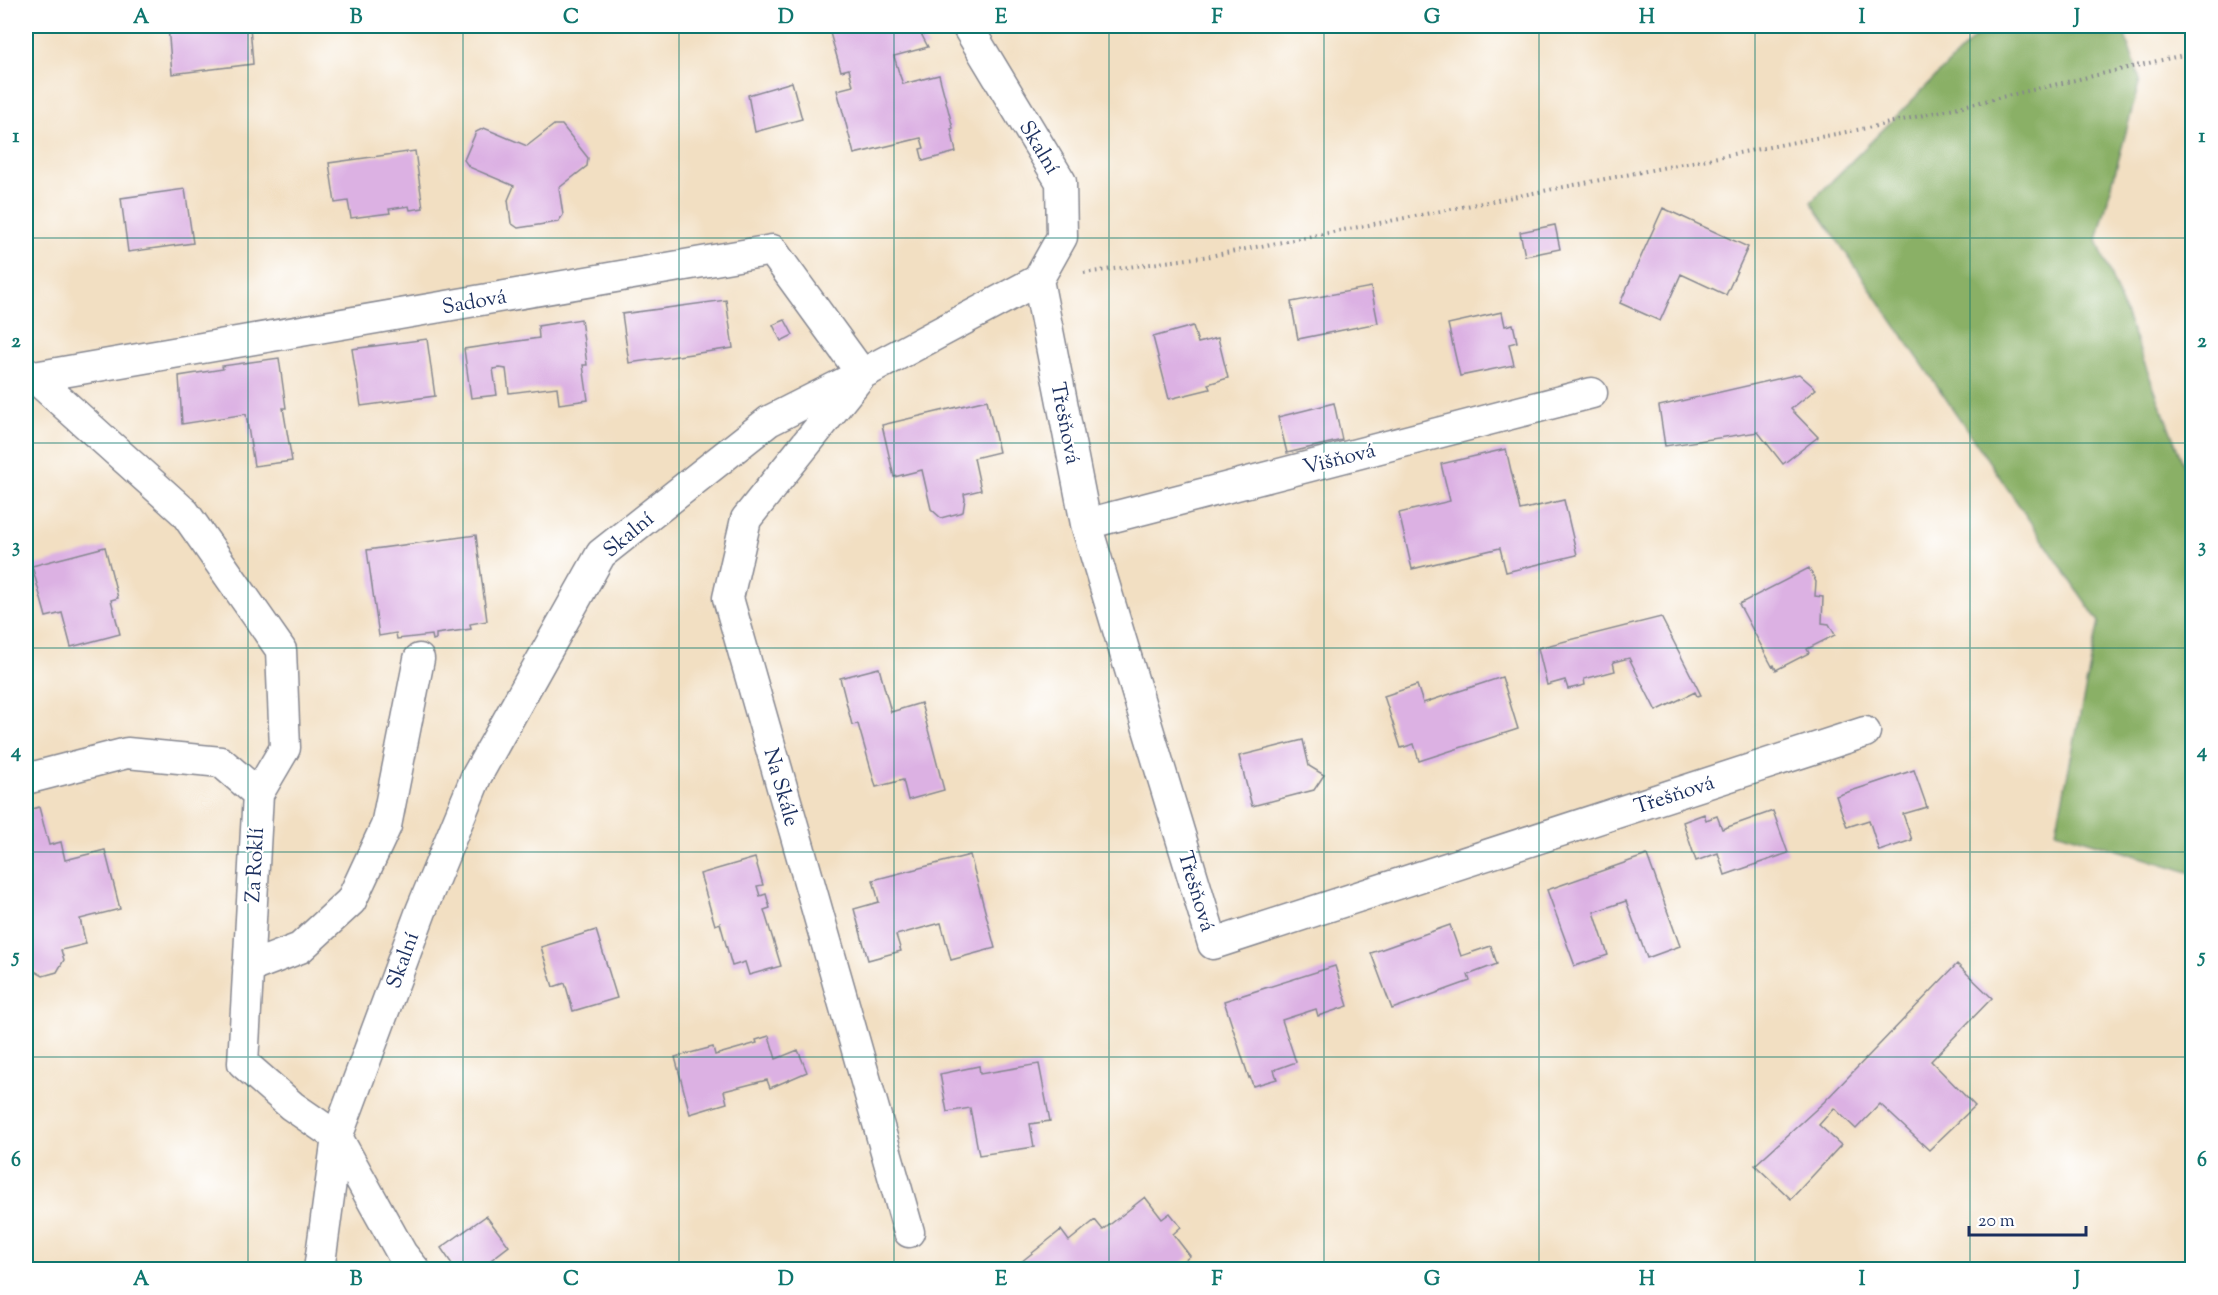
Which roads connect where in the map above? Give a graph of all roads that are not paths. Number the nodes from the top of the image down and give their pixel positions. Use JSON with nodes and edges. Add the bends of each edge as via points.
{"nodes":[{"id":1,"x":967,"y":26,"type":"edge"},
{"id":2,"x":1038,"y":280,"type":"junction"},
{"id":3,"x":862,"y":374,"type":"junction"},
{"id":4,"x":30,"y":375,"type":"edge"},
{"id":5,"x":1592,"y":393,"type":"dead end"},
{"id":6,"x":1086,"y":524,"type":"junction"},
{"id":7,"x":418,"y":659,"type":"dead end"},
{"id":8,"x":1865,"y":732,"type":"dead end"},
{"id":9,"x":26,"y":779,"type":"edge"},
{"id":10,"x":258,"y":794,"type":"junction"},
{"id":11,"x":248,"y":968,"type":"junction"},
{"id":12,"x":337,"y":1137,"type":"junction"},
{"id":13,"x":909,"y":1232,"type":"dead end"},
{"id":14,"x":319,"y":1269,"type":"edge"},
{"id":15,"x":415,"y":1269,"type":"edge"}],
"edges":[{"from":1,"to":2,"type":"street","name":"Skalní","via":[[1061,182],[1062,237]]},
{"from":2,"to":3,"type":"street","name":"Skalní"},
{"from":2,"to":6,"type":"street","name":"Třešňová"},
{"from":3,"to":4,"type":"street","name":"Sadová","via":[[772,250]]},
{"from":3,"to":12,"type":"street","name":"Skalní","via":[[769,420],[601,554],[476,777],[421,911]]},
{"from":3,"to":13,"type":"street","name":"Na Skále","via":[[746,519],[728,598]]},
{"from":4,"to":10,"type":"street","via":[[185,513],[281,650],[285,748]]},
{"from":5,"to":6,"type":"street","name":"Višňová"},
{"from":6,"to":8,"type":"street","name":"Třešňová","via":[[1213,944]]},
{"from":7,"to":11,"type":"street","via":[[386,826],[351,901],[300,948]]},
{"from":9,"to":10,"type":"street","via":[[127,753],[221,762]]},
{"from":10,"to":11,"type":"street","name":"Za Roklí"},
{"from":11,"to":12,"type":"street","name":"Za Roklí","via":[[243,1063],[292,1106]]},
{"from":12,"to":14,"type":"street","name":"Skalní"},
{"from":12,"to":15,"type":"street","via":[[402,1254]]}]}
